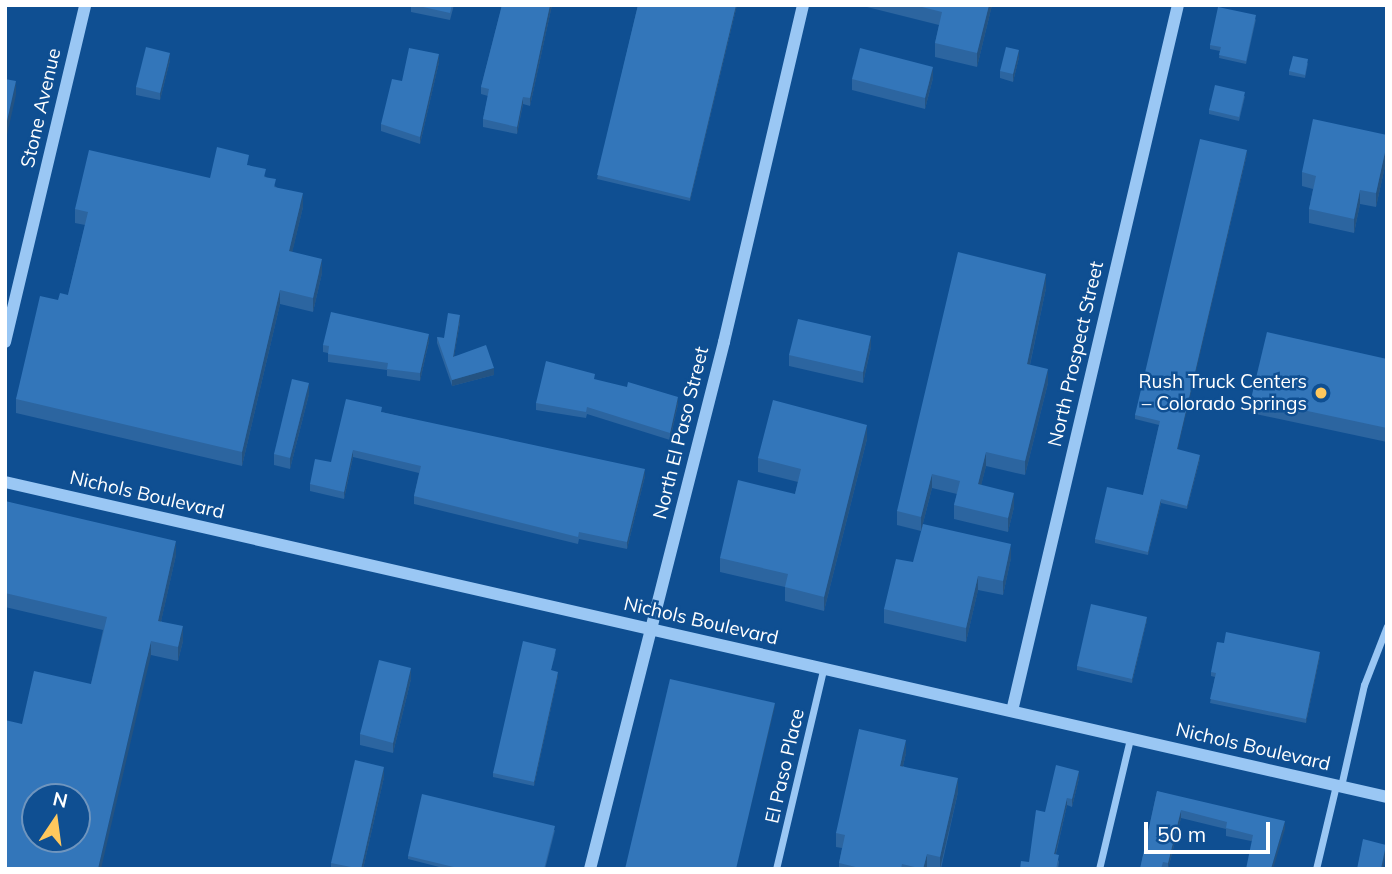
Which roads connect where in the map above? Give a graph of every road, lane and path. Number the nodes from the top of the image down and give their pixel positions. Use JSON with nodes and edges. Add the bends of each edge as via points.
{"nodes":[{"id":1,"x":85,"y":5,"type":"edge"},
{"id":2,"x":803,"y":5,"type":"edge"},
{"id":3,"x":1178,"y":5,"type":"edge"},
{"id":4,"x":5,"y":342,"type":"edge"},
{"id":5,"x":5,"y":482,"type":"edge"},
{"id":6,"x":1387,"y":626,"type":"edge"},
{"id":7,"x":650,"y":628,"type":"junction"},
{"id":8,"x":823,"y":670,"type":"junction"},
{"id":9,"x":1012,"y":711,"type":"junction"},
{"id":10,"x":1130,"y":739,"type":"junction"},
{"id":11,"x":1339,"y":786,"type":"junction"},
{"id":12,"x":1387,"y":797,"type":"edge"},
{"id":13,"x":590,"y":869,"type":"edge"},
{"id":14,"x":776,"y":869,"type":"edge"},
{"id":15,"x":1099,"y":869,"type":"edge"},
{"id":16,"x":1316,"y":869,"type":"edge"}],
"edges":[{"from":1,"to":4,"type":"street","name":"Stone Avenue"},
{"from":2,"to":7,"type":"street","name":"North El Paso Street"},
{"from":3,"to":9,"type":"street","name":"North Prospect Street"},
{"from":5,"to":7,"type":"street","name":"Nichols Boulevard"},
{"from":6,"to":11,"type":"street","via":[[1364,685]]},
{"from":7,"to":8,"type":"street","name":"Nichols Boulevard"},
{"from":7,"to":13,"type":"street","name":"North El Paso Street"},
{"from":8,"to":9,"type":"street","name":"Nichols Boulevard"},
{"from":8,"to":14,"type":"street","name":"El Paso Place"},
{"from":9,"to":10,"type":"street","name":"Nichols Boulevard"},
{"from":10,"to":11,"type":"street","name":"Nichols Boulevard"},
{"from":10,"to":15,"type":"street"},
{"from":11,"to":12,"type":"street","name":"Nichols Boulevard"},
{"from":11,"to":16,"type":"street"}]}
